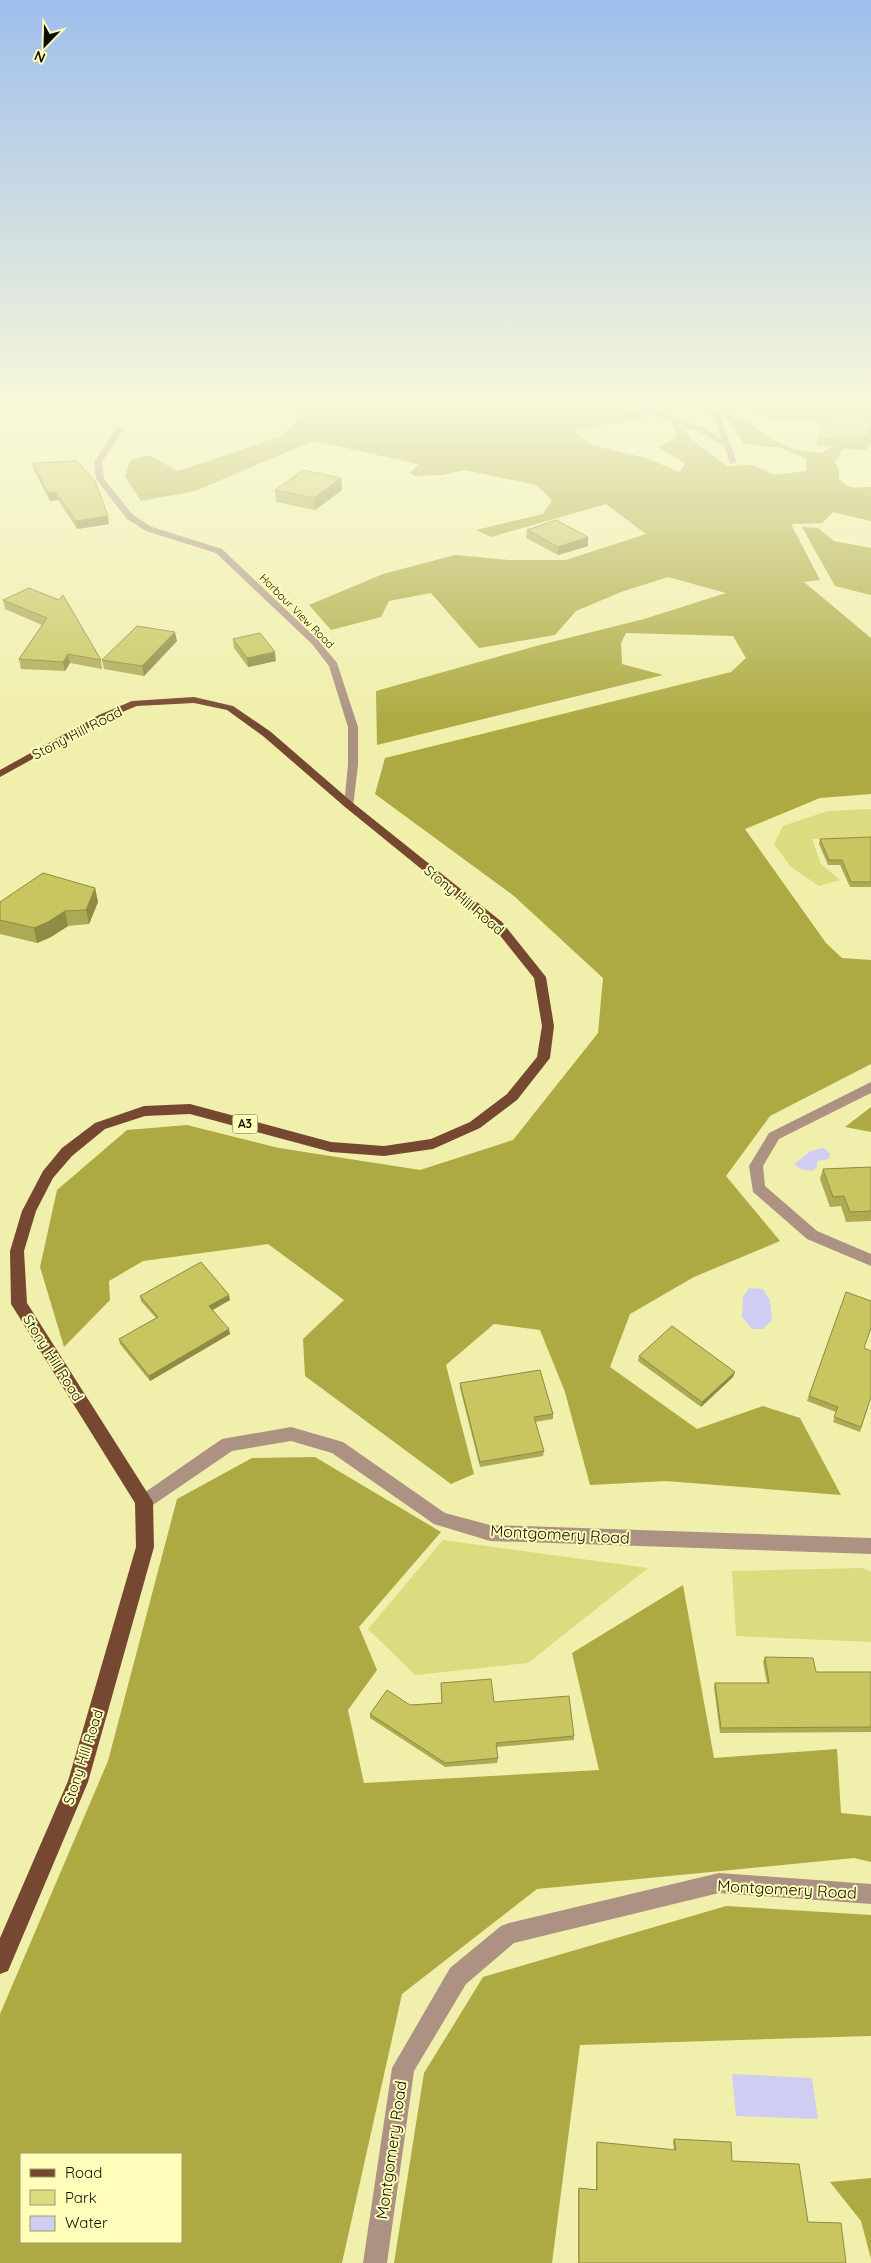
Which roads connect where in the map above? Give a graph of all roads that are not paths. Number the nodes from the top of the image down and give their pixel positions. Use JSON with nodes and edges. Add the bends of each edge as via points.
{"nodes":[{"id":1,"x":125,"y":511,"type":"edge"},
{"id":2,"x":0,"y":774,"type":"edge"},
{"id":3,"x":349,"y":805,"type":"junction"},
{"id":4,"x":871,"y":1088,"type":"edge"},
{"id":5,"x":871,"y":1260,"type":"edge"},
{"id":6,"x":144,"y":1502,"type":"junction"},
{"id":7,"x":871,"y":1546,"type":"edge"},
{"id":8,"x":871,"y":1894,"type":"edge"},
{"id":9,"x":0,"y":1963,"type":"edge"},
{"id":10,"x":375,"y":2263,"type":"edge"}],
"edges":[{"from":1,"to":3,"type":"street","name":"Harbour View Road","via":[[149,529],[219,551],[315,642],[334,665],[353,727]]},
{"from":2,"to":3,"type":"main road","name":"Stony Hill Road","number":"A3","via":[[102,717],[135,704],[194,700],[230,708],[267,734]]},
{"from":3,"to":6,"type":"main road","name":"Stony Hill Road","number":"A3","via":[[498,925],[540,977],[548,1026],[544,1058],[512,1097],[475,1125],[433,1144],[384,1151],[331,1147],[190,1109],[144,1111],[100,1126],[68,1152],[48,1175],[29,1212],[17,1251],[19,1304]]},
{"from":4,"to":5,"type":"street","via":[[774,1136],[756,1166],[758,1188],[812,1235]]},
{"from":6,"to":7,"type":"street","name":"Montgomery Road","via":[[228,1444],[292,1434],[337,1447],[440,1519],[490,1533]]},
{"from":6,"to":9,"type":"main road","name":"Stony Hill Road","via":[[145,1547],[78,1782]]},
{"from":8,"to":10,"type":"street","name":"Montgomery Road","via":[[719,1882],[509,1934],[458,1976],[402,2068]]}]}
